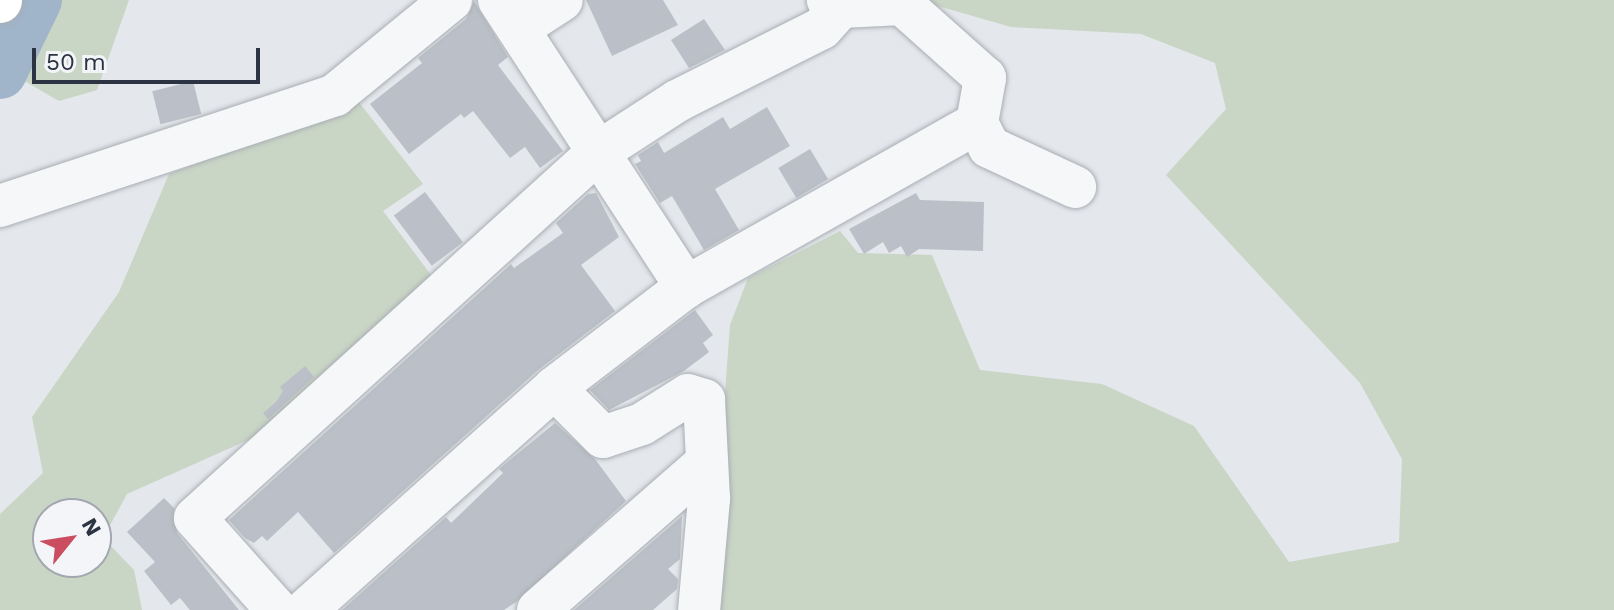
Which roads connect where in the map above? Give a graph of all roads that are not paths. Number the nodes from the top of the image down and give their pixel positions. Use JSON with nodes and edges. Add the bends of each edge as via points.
{"nodes":[{"id":1,"x":451,"y":0,"type":"edge"},
{"id":2,"x":562,"y":0,"type":"edge"},
{"id":3,"x":834,"y":3,"type":"edge"},
{"id":4,"x":509,"y":14,"type":"edge"},
{"id":5,"x":977,"y":123,"type":"junction"},
{"id":6,"x":597,"y":153,"type":"junction"},
{"id":7,"x":1075,"y":187,"type":"dead end"},
{"id":8,"x":0,"y":206,"type":"edge"},
{"id":9,"x":686,"y":287,"type":"junction"},
{"id":10,"x":554,"y":388,"type":"junction"},
{"id":11,"x":705,"y":464,"type":"junction"},
{"id":12,"x":277,"y":610,"type":"edge"},
{"id":13,"x":306,"y":610,"type":"edge"},
{"id":14,"x":538,"y":610,"type":"edge"},
{"id":15,"x":699,"y":610,"type":"edge"}],
"edges":[{"from":1,"to":8,"type":"street","via":[[335,95]]},
{"from":2,"to":4,"type":"street"},
{"from":3,"to":5,"type":"street","via":[[902,4],[985,78]]},
{"from":3,"to":6,"type":"street","via":[[822,28],[677,101]]},
{"from":4,"to":6,"type":"street"},
{"from":5,"to":7,"type":"street","via":[[989,147]]},
{"from":5,"to":9,"type":"street"},
{"from":6,"to":9,"type":"street"},
{"from":6,"to":12,"type":"street","via":[[195,518]]},
{"from":9,"to":10,"type":"street"},
{"from":10,"to":11,"type":"street","via":[[603,437],[642,424],[688,395],[704,400]]},
{"from":10,"to":13,"type":"street"},
{"from":11,"to":14,"type":"street"},
{"from":11,"to":15,"type":"street","via":[[709,499]]}]}
